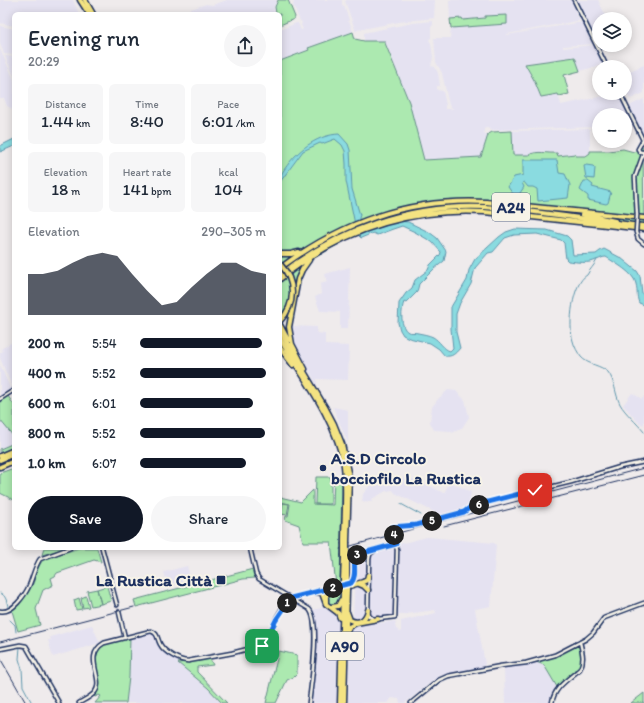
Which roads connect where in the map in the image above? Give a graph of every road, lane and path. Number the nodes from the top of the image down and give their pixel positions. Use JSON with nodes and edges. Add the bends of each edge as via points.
{"nodes":[{"id":1,"x":80,"y":0,"type":"edge"},
{"id":2,"x":85,"y":0,"type":"edge"},
{"id":3,"x":574,"y":0,"type":"edge"},
{"id":4,"x":87,"y":12,"type":"edge"},
{"id":5,"x":92,"y":12,"type":"edge"},
{"id":6,"x":604,"y":60,"type":"edge"},
{"id":7,"x":623,"y":100,"type":"edge"},
{"id":8,"x":643,"y":141,"type":"edge"},
{"id":9,"x":642,"y":146,"type":"edge"},
{"id":10,"x":639,"y":151,"type":"junction"},
{"id":11,"x":644,"y":152,"type":"edge"},
{"id":12,"x":642,"y":158,"type":"junction"},
{"id":13,"x":564,"y":210,"type":"junction"},
{"id":14,"x":458,"y":211,"type":"junction"},
{"id":15,"x":406,"y":213,"type":"junction"},
{"id":16,"x":553,"y":215,"type":"junction"},
{"id":17,"x":644,"y":218,"type":"edge"},
{"id":18,"x":615,"y":221,"type":"junction"},
{"id":19,"x":644,"y":224,"type":"edge"},
{"id":20,"x":644,"y":229,"type":"edge"},
{"id":21,"x":351,"y":231,"type":"junction"},
{"id":22,"x":317,"y":242,"type":"junction"},
{"id":23,"x":644,"y":244,"type":"edge"},
{"id":24,"x":282,"y":254,"type":"edge"},
{"id":25,"x":314,"y":255,"type":"junction"},
{"id":26,"x":282,"y":267,"type":"edge"},
{"id":27,"x":282,"y":267,"type":"edge"},
{"id":28,"x":282,"y":273,"type":"edge"},
{"id":29,"x":282,"y":278,"type":"edge"},
{"id":30,"x":282,"y":318,"type":"edge"},
{"id":31,"x":282,"y":329,"type":"edge"},
{"id":32,"x":282,"y":335,"type":"edge"},
{"id":33,"x":282,"y":342,"type":"edge"},
{"id":34,"x":282,"y":351,"type":"edge"},
{"id":35,"x":296,"y":352,"type":"junction"},
{"id":36,"x":312,"y":389,"type":"junction"},
{"id":37,"x":12,"y":391,"type":"edge"},
{"id":38,"x":0,"y":399,"type":"edge"},
{"id":39,"x":12,"y":451,"type":"edge"},
{"id":40,"x":0,"y":456,"type":"edge"},
{"id":41,"x":12,"y":456,"type":"edge"},
{"id":42,"x":0,"y":461,"type":"edge"},
{"id":43,"x":12,"y":462,"type":"edge"},
{"id":44,"x":644,"y":462,"type":"edge"},
{"id":45,"x":0,"y":467,"type":"edge"},
{"id":46,"x":396,"y":542,"type":"junction"},
{"id":47,"x":65,"y":550,"type":"edge"},
{"id":48,"x":103,"y":550,"type":"edge"},
{"id":49,"x":250,"y":550,"type":"edge"},
{"id":50,"x":375,"y":550,"type":"junction"},
{"id":51,"x":363,"y":553,"type":"junction"},
{"id":52,"x":369,"y":559,"type":"junction"},
{"id":53,"x":368,"y":575,"type":"junction"},
{"id":54,"x":356,"y":584,"type":"junction"},
{"id":55,"x":368,"y":590,"type":"junction"},
{"id":56,"x":344,"y":591,"type":"junction"},
{"id":57,"x":317,"y":592,"type":"junction"},
{"id":58,"x":290,"y":598,"type":"junction"},
{"id":59,"x":346,"y":602,"type":"junction"},
{"id":60,"x":326,"y":603,"type":"junction"},
{"id":61,"x":644,"y":603,"type":"edge"},
{"id":62,"x":117,"y":605,"type":"tunnel mouth"},
{"id":63,"x":330,"y":607,"type":"junction"},
{"id":64,"x":368,"y":610,"type":"junction"},
{"id":65,"x":0,"y":611,"type":"edge"},
{"id":66,"x":119,"y":612,"type":"tunnel mouth"},
{"id":67,"x":378,"y":619,"type":"junction"},
{"id":68,"x":125,"y":638,"type":"junction"},
{"id":69,"x":342,"y":638,"type":"junction"},
{"id":70,"x":580,"y":642,"type":"junction"},
{"id":71,"x":345,"y":648,"type":"junction"},
{"id":72,"x":0,"y":649,"type":"edge"},
{"id":73,"x":59,"y":703,"type":"edge"},
{"id":74,"x":79,"y":703,"type":"edge"},
{"id":75,"x":309,"y":703,"type":"edge"},
{"id":76,"x":340,"y":703,"type":"edge"},
{"id":77,"x":344,"y":703,"type":"edge"},
{"id":78,"x":411,"y":703,"type":"edge"},
{"id":79,"x":552,"y":703,"type":"edge"}],
"edges":[{"from":1,"to":4,"type":"highway"},
{"from":2,"to":5,"type":"highway"},
{"from":3,"to":6,"type":"street"},
{"from":7,"to":8,"type":"street"},
{"from":8,"to":9,"type":"street"},
{"from":9,"to":10,"type":"street","via":[[638,148]]},
{"from":10,"to":11,"type":"street"},
{"from":10,"to":12,"type":"street"},
{"from":11,"to":12,"type":"street"},
{"from":12,"to":23,"type":"street","bridge":true,"via":[[634,177],[636,232],[638,239]]},
{"from":13,"to":15,"type":"highway","via":[[469,202],[437,203]]},
{"from":13,"to":17,"type":"highway"},
{"from":13,"to":18,"type":"highway"},
{"from":14,"to":15,"type":"highway"},
{"from":14,"to":16,"type":"highway","via":[[503,210]]},
{"from":14,"to":20,"type":"highway"},
{"from":15,"to":16,"type":"highway","number":"A24","via":[[476,207]]},
{"from":15,"to":18,"type":"highway","number":"A24","via":[[452,206],[488,206]]},
{"from":15,"to":21,"type":"highway","number":"A24","via":[[367,223]]},
{"from":16,"to":19,"type":"highway","number":"A24"},
{"from":18,"to":19,"type":"highway","number":"A24"},
{"from":21,"to":22,"type":"highway"},
{"from":21,"to":25,"type":"highway"},
{"from":21,"to":28,"type":"highway","number":"A24","via":[[325,242]]},
{"from":22,"to":24,"type":"highway","via":[[295,254]]},
{"from":22,"to":26,"type":"highway"},
{"from":25,"to":29,"type":"highway"},
{"from":25,"to":35,"type":"highway","via":[[300,274],[291,312],[290,339]]},
{"from":27,"to":30,"type":"highway","bridge":true,"via":[[290,278],[292,291],[289,308]]},
{"from":31,"to":35,"type":"highway"},
{"from":32,"to":36,"type":"highway","number":"A90"},
{"from":33,"to":36,"type":"highway","number":"A90"},
{"from":34,"to":36,"type":"highway","via":[[306,387]]},
{"from":35,"to":36,"type":"highway"},
{"from":36,"to":56,"type":"highway","number":"A90","bridge":true,"via":[[332,427],[342,459],[346,542]]},
{"from":37,"to":38,"type":"street"},
{"from":39,"to":40,"type":"highway"},
{"from":41,"to":42,"type":"highway"},
{"from":43,"to":45,"type":"highway"},
{"from":44,"to":46,"type":"street","bridge":true,"via":[[472,506],[464,512],[416,525],[392,527]]},
{"from":46,"to":50,"type":"street"},
{"from":46,"to":67,"type":"street","via":[[395,617]]},
{"from":47,"to":65,"type":"street","via":[[40,559],[25,593],[11,609]]},
{"from":48,"to":62,"type":"street"},
{"from":49,"to":58,"type":"street","via":[[258,578]]},
{"from":50,"to":51,"type":"street"},
{"from":50,"to":52,"type":"street"},
{"from":51,"to":52,"type":"street","via":[[367,554]]},
{"from":51,"to":57,"type":"street","via":[[355,557],[352,582]]},
{"from":52,"to":53,"type":"street"},
{"from":53,"to":54,"type":"highway","via":[[366,580]]},
{"from":53,"to":55,"type":"street"},
{"from":54,"to":55,"type":"highway","via":[[363,585]]},
{"from":54,"to":60,"type":"highway","via":[[329,592]]},
{"from":55,"to":64,"type":"street"},
{"from":56,"to":59,"type":"highway","number":"A90"},
{"from":56,"to":63,"type":"highway","via":[[339,606]]},
{"from":56,"to":69,"type":"highway","number":"A90"},
{"from":57,"to":58,"type":"street"},
{"from":57,"to":60,"type":"highway","via":[[322,594]]},
{"from":58,"to":68,"type":"street","via":[[264,645],[232,653],[183,661],[164,648],[156,634],[149,631]]},
{"from":58,"to":75,"type":"street","via":[[310,610],[313,616],[314,667]]},
{"from":59,"to":64,"type":"highway","via":[[349,618],[353,621],[363,620]]},
{"from":59,"to":71,"type":"highway","number":"A90"},
{"from":60,"to":63,"type":"highway"},
{"from":61,"to":70,"type":"street","via":[[604,618],[590,636]]},
{"from":63,"to":69,"type":"highway","via":[[340,616]]},
{"from":64,"to":67,"type":"street","via":[[371,618]]},
{"from":66,"to":68,"type":"street"},
{"from":67,"to":71,"type":"highway","via":[[350,626]]},
{"from":68,"to":74,"type":"street","via":[[104,643],[98,648],[94,655],[96,689]]},
{"from":69,"to":76,"type":"highway","number":"A90"},
{"from":70,"to":78,"type":"street","via":[[555,655],[536,661],[448,676],[439,680]]},
{"from":70,"to":79,"type":"street","via":[[582,665],[558,688],[553,695]]},
{"from":71,"to":77,"type":"highway","number":"A90"},
{"from":72,"to":73,"type":"street","via":[[26,646]]}]}
